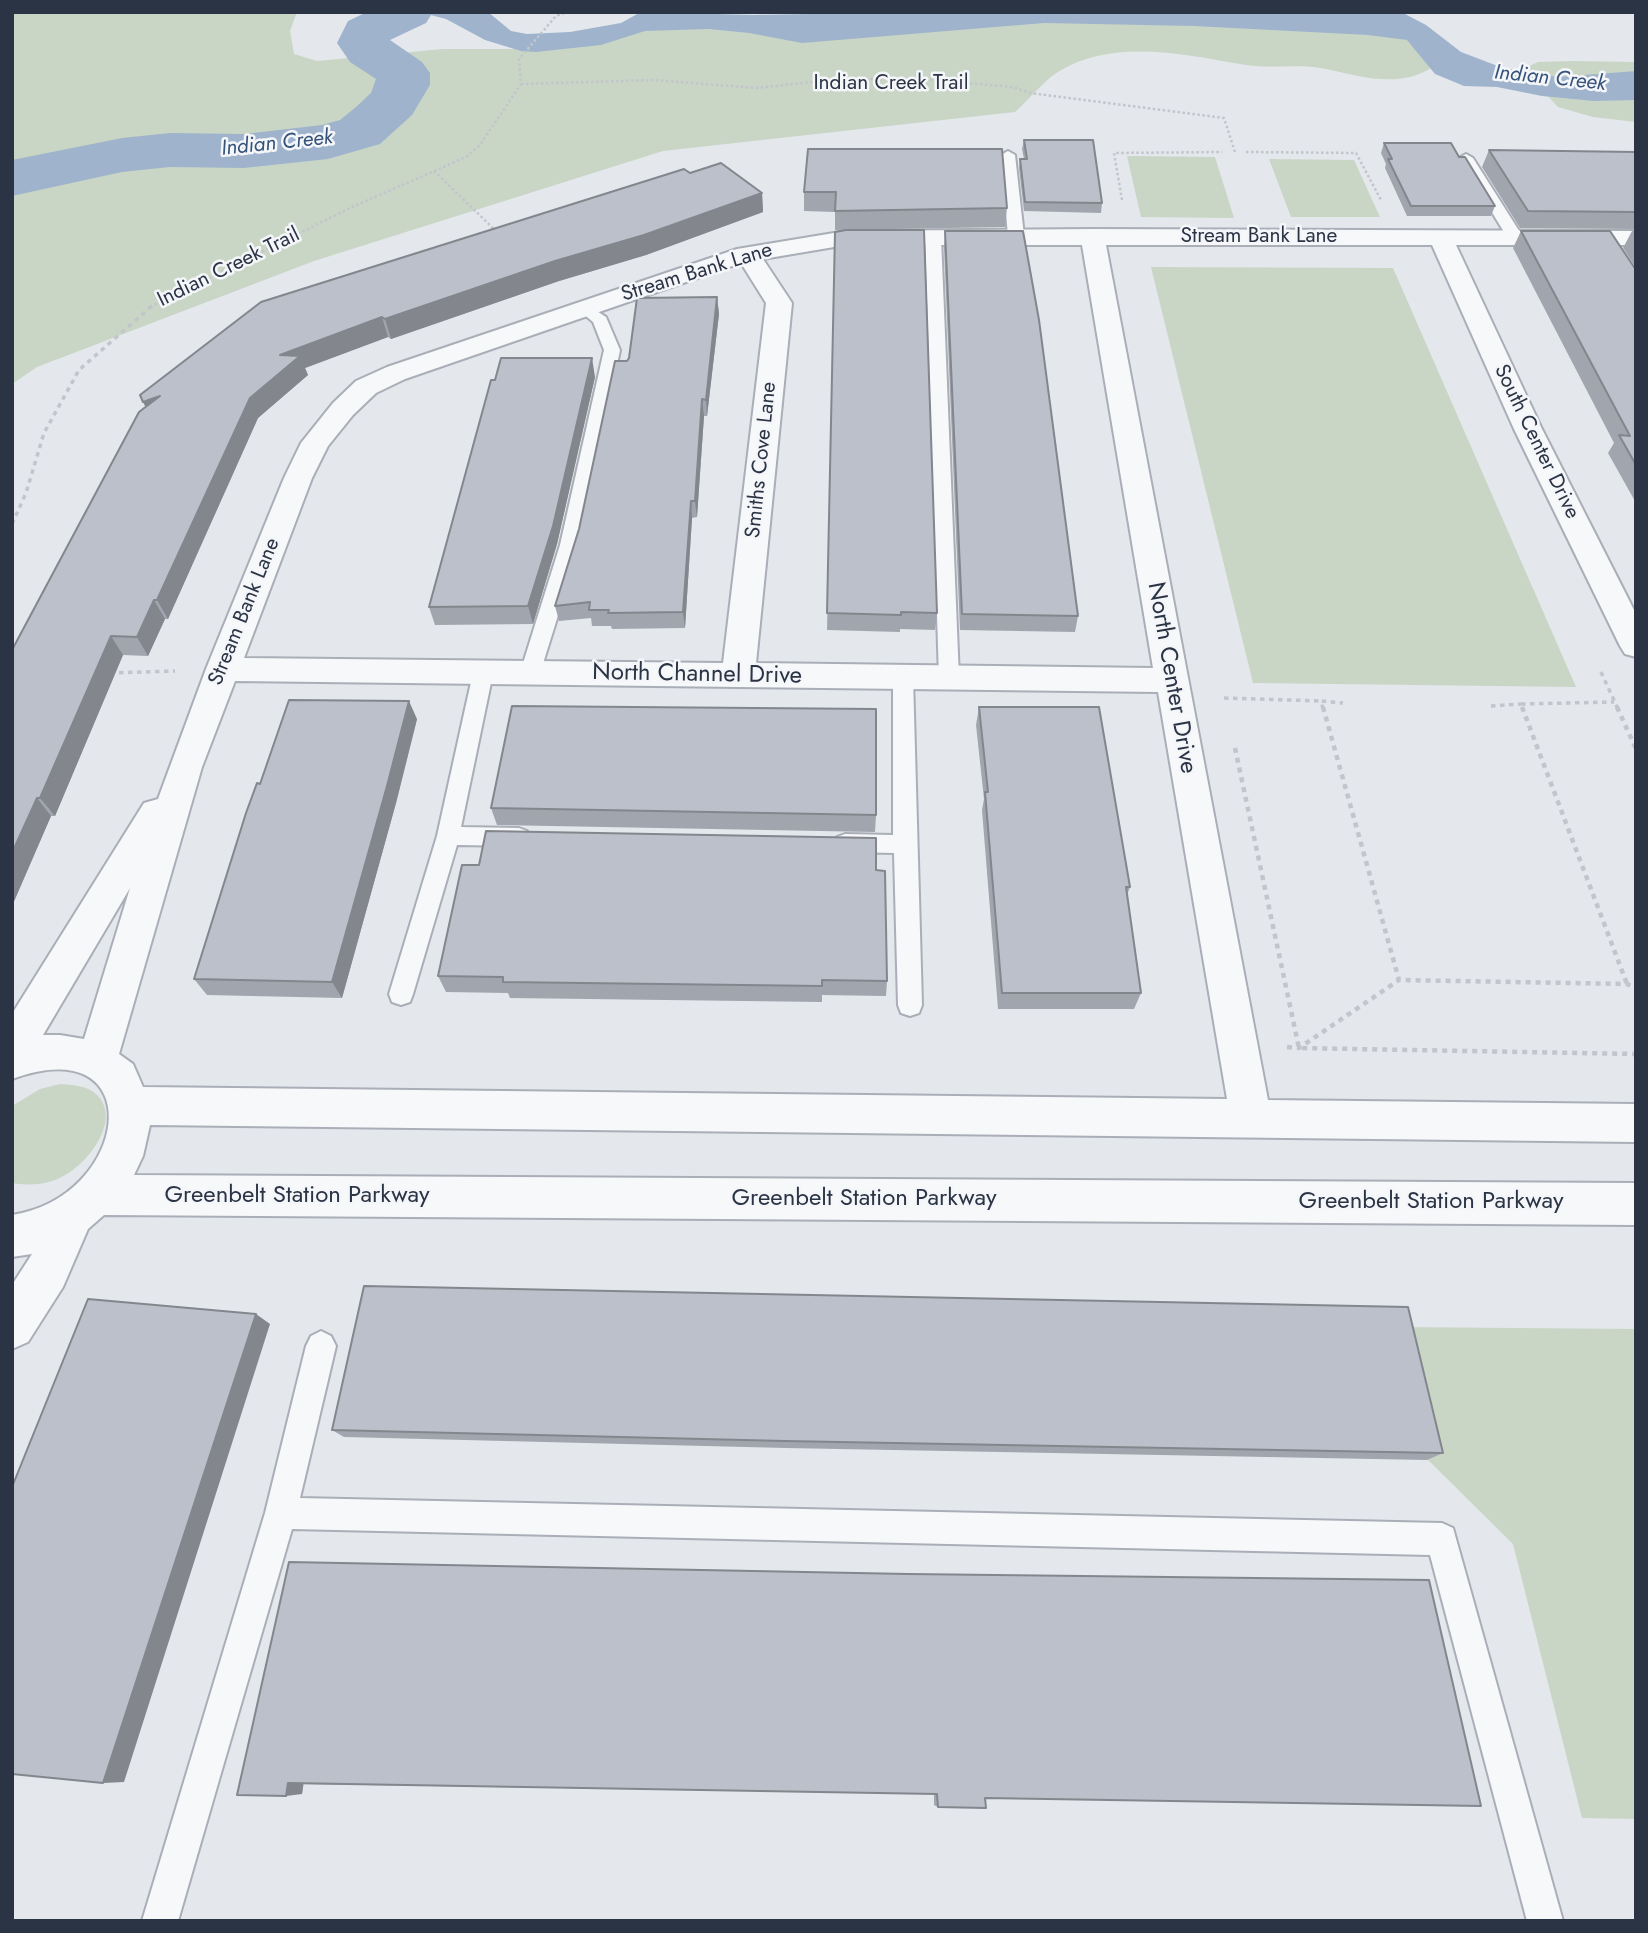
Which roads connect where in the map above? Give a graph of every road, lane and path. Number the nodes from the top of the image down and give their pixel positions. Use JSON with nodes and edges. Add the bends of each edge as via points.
{"nodes":[{"id":1,"x":567,"y":12,"type":"edge"},
{"id":2,"x":521,"y":84,"type":"junction"},
{"id":3,"x":1222,"y":152,"type":"dead end"},
{"id":4,"x":1235,"y":152,"type":"dead end"},
{"id":5,"x":1246,"y":152,"type":"dead end"},
{"id":6,"x":1008,"y":155,"type":"dead end"},
{"id":7,"x":1466,"y":158,"type":"edge"},
{"id":8,"x":434,"y":171,"type":"junction"},
{"id":9,"x":1384,"y":206,"type":"dead end"},
{"id":10,"x":1016,"y":236,"type":"junction"},
{"id":11,"x":1092,"y":236,"type":"junction"},
{"id":12,"x":933,"y":237,"type":"junction"},
{"id":13,"x":1128,"y":237,"type":"junction"},
{"id":14,"x":1440,"y":237,"type":"junction"},
{"id":15,"x":1515,"y":237,"type":"junction"},
{"id":16,"x":504,"y":239,"type":"edge"},
{"id":17,"x":1619,"y":242,"type":"edge"},
{"id":18,"x":748,"y":254,"type":"junction"},
{"id":19,"x":583,"y":307,"type":"junction"},
{"id":20,"x":12,"y":524,"type":"edge"},
{"id":21,"x":1636,"y":646,"type":"edge"},
{"id":22,"x":1598,"y":664,"type":"dead end"},
{"id":23,"x":222,"y":669,"type":"junction"},
{"id":24,"x":483,"y":673,"type":"junction"},
{"id":25,"x":530,"y":673,"type":"junction"},
{"id":26,"x":103,"y":674,"type":"edge"},
{"id":27,"x":738,"y":675,"type":"junction"},
{"id":28,"x":903,"y":677,"type":"junction"},
{"id":29,"x":949,"y":678,"type":"junction"},
{"id":30,"x":1172,"y":680,"type":"junction"},
{"id":31,"x":1221,"y":685,"type":"dead end"},
{"id":32,"x":1224,"y":698,"type":"junction"},
{"id":33,"x":1321,"y":701,"type":"junction"},
{"id":34,"x":1615,"y":702,"type":"junction"},
{"id":35,"x":1343,"y":703,"type":"dead end"},
{"id":36,"x":1521,"y":704,"type":"junction"},
{"id":37,"x":1491,"y":706,"type":"dead end"},
{"id":38,"x":1227,"y":710,"type":"dead end"},
{"id":39,"x":1233,"y":737,"type":"dead end"},
{"id":40,"x":1636,"y":749,"type":"edge"},
{"id":41,"x":185,"y":767,"type":"junction"},
{"id":42,"x":448,"y":836,"type":"junction"},
{"id":43,"x":545,"y":838,"type":"edge"},
{"id":44,"x":822,"y":843,"type":"edge"},
{"id":45,"x":905,"y":844,"type":"junction"},
{"id":46,"x":1399,"y":980,"type":"junction"},
{"id":47,"x":1627,"y":984,"type":"junction"},
{"id":48,"x":1636,"y":988,"type":"edge"},
{"id":49,"x":401,"y":995,"type":"dead end"},
{"id":50,"x":910,"y":1005,"type":"dead end"},
{"id":51,"x":1237,"y":1045,"type":"junction"},
{"id":52,"x":1299,"y":1048,"type":"junction"},
{"id":53,"x":12,"y":1050,"type":"edge"},
{"id":54,"x":1636,"y":1054,"type":"edge"},
{"id":55,"x":12,"y":1061,"type":"edge"},
{"id":56,"x":97,"y":1062,"type":"junction"},
{"id":57,"x":131,"y":1106,"type":"junction"},
{"id":58,"x":1251,"y":1119,"type":"junction"},
{"id":59,"x":1636,"y":1124,"type":"edge"},
{"id":60,"x":1636,"y":1203,"type":"edge"},
{"id":61,"x":82,"y":1207,"type":"junction"},
{"id":62,"x":12,"y":1236,"type":"edge"},
{"id":63,"x":12,"y":1326,"type":"edge"},
{"id":64,"x":321,"y":1346,"type":"dead end"},
{"id":65,"x":281,"y":1513,"type":"junction"},
{"id":66,"x":160,"y":1921,"type":"edge"},
{"id":67,"x":1545,"y":1921,"type":"edge"}],
"edges":[{"from":1,"to":2,"type":"path","via":[[556,16],[519,59]]},
{"from":2,"to":4,"type":"path","name":"Indian Creek Trail","via":[[654,80],[756,88],[841,79],[922,79],[1013,87],[1224,118]]},
{"from":2,"to":8,"type":"path","name":"Indian Creek Trail","via":[[480,145],[466,157]]},
{"from":3,"to":13,"type":"path","via":[[1114,153]]},
{"from":5,"to":9,"type":"path","via":[[1356,153]]},
{"from":6,"to":10,"type":"lane"},
{"from":7,"to":15,"type":"lane"},
{"from":8,"to":16,"type":"path"},
{"from":8,"to":20,"type":"path","name":"Indian Creek Trail","via":[[151,306],[79,370],[44,433]]},
{"from":10,"to":11,"type":"street","name":"Stream Bank Lane"},
{"from":10,"to":12,"type":"street","name":"Stream Bank Lane"},
{"from":11,"to":13,"type":"street","name":"Stream Bank Lane"},
{"from":11,"to":30,"type":"street","name":"North Center Drive"},
{"from":12,"to":18,"type":"street","name":"Stream Bank Lane","via":[[846,238]]},
{"from":12,"to":29,"type":"lane"},
{"from":13,"to":14,"type":"street","name":"Stream Bank Lane"},
{"from":14,"to":15,"type":"street","name":"Stream Bank Lane"},
{"from":14,"to":21,"type":"street","name":"South Center Drive","via":[[1528,429]]},
{"from":15,"to":17,"type":"street","name":"Stream Bank Lane"},
{"from":18,"to":19,"type":"street","name":"Stream Bank Lane"},
{"from":18,"to":27,"type":"street","name":"Smiths Cove Lane","via":[[779,303]]},
{"from":19,"to":23,"type":"street","name":"Stream Bank Lane","via":[[396,373],[366,387],[343,410],[315,443],[298,478]]},
{"from":19,"to":25,"type":"lane","via":[[600,320],[612,351],[570,545]]},
{"from":22,"to":34,"type":"path"},
{"from":23,"to":24,"type":"street","name":"North Channel Drive"},
{"from":23,"to":26,"type":"path"},
{"from":23,"to":41,"type":"street","name":"Stream Bank Lane"},
{"from":24,"to":25,"type":"street","name":"North Channel Drive"},
{"from":24,"to":42,"type":"lane"},
{"from":25,"to":27,"type":"street","name":"North Channel Drive"},
{"from":27,"to":28,"type":"street","name":"North Channel Drive"},
{"from":28,"to":29,"type":"street","name":"North Channel Drive"},
{"from":28,"to":45,"type":"lane"},
{"from":29,"to":30,"type":"street","name":"North Channel Drive"},
{"from":30,"to":51,"type":"street","name":"North Center Drive"},
{"from":31,"to":32,"type":"path"},
{"from":32,"to":33,"type":"path"},
{"from":32,"to":38,"type":"path"},
{"from":33,"to":35,"type":"path"},
{"from":33,"to":46,"type":"path"},
{"from":34,"to":36,"type":"path"},
{"from":34,"to":40,"type":"path"},
{"from":36,"to":37,"type":"path"},
{"from":36,"to":47,"type":"path"},
{"from":39,"to":52,"type":"path"},
{"from":41,"to":53,"type":"street","name":"Stream Bank Lane"},
{"from":41,"to":56,"type":"street","name":"Stream Bank Lane"},
{"from":42,"to":43,"type":"lane"},
{"from":42,"to":49,"type":"lane"},
{"from":44,"to":45,"type":"lane"},
{"from":45,"to":50,"type":"lane"},
{"from":46,"to":47,"type":"path"},
{"from":46,"to":52,"type":"path"},
{"from":47,"to":48,"type":"path"},
{"from":51,"to":52,"type":"path"},
{"from":51,"to":58,"type":"street","name":"North Center Drive"},
{"from":52,"to":54,"type":"path"},
{"from":55,"to":56,"type":"street","via":[[57,1051],[89,1056]]},
{"from":56,"to":57,"type":"street","via":[[118,1075]]},
{"from":57,"to":58,"type":"street"},
{"from":57,"to":61,"type":"street","via":[[123,1152],[107,1180]]},
{"from":58,"to":59,"type":"street"},
{"from":60,"to":61,"type":"street","name":"Greenbelt Station Parkway"},
{"from":61,"to":62,"type":"street","via":[[27,1236]]},
{"from":61,"to":63,"type":"street"},
{"from":64,"to":65,"type":"lane"},
{"from":65,"to":66,"type":"lane"},
{"from":65,"to":67,"type":"lane","via":[[1442,1539]]}]}
